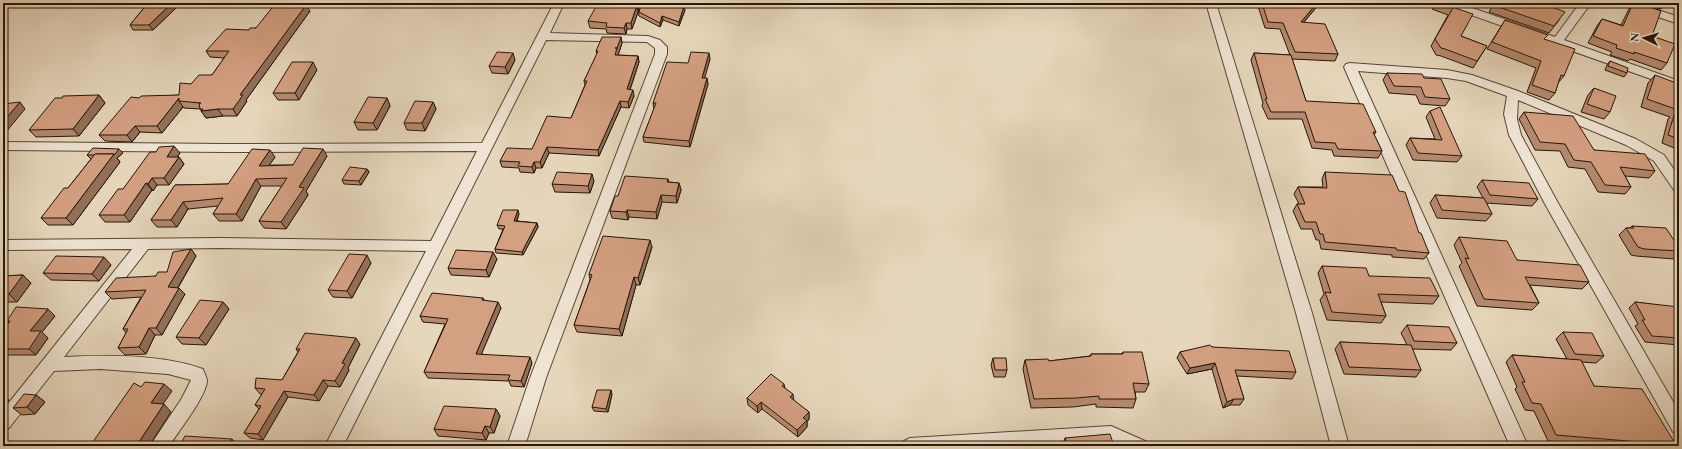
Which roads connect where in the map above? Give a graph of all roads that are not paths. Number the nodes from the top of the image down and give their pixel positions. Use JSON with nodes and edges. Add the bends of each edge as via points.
{"nodes":[{"id":1,"x":559,"y":3,"type":"edge"},
{"id":2,"x":1211,"y":3,"type":"edge"},
{"id":3,"x":1447,"y":3,"type":"edge"},
{"id":4,"x":1586,"y":3,"type":"edge"},
{"id":5,"x":1626,"y":3,"type":"edge"},
{"id":6,"x":1679,"y":21,"type":"edge"},
{"id":7,"x":542,"y":36,"type":"junction"},
{"id":8,"x":1557,"y":42,"type":"junction"},
{"id":9,"x":1679,"y":85,"type":"edge"},
{"id":10,"x":1514,"y":94,"type":"junction"},
{"id":11,"x":3,"y":146,"type":"edge"},
{"id":12,"x":486,"y":147,"type":"junction"},
{"id":13,"x":1679,"y":187,"type":"edge"},
{"id":14,"x":3,"y":245,"type":"edge"},
{"id":15,"x":143,"y":245,"type":"junction"},
{"id":16,"x":436,"y":246,"type":"junction"},
{"id":17,"x":49,"y":364,"type":"junction"},
{"id":18,"x":3,"y":423,"type":"edge"},
{"id":19,"x":1679,"y":428,"type":"edge"},
{"id":20,"x":159,"y":446,"type":"edge"},
{"id":21,"x":334,"y":446,"type":"edge"},
{"id":22,"x":516,"y":446,"type":"edge"},
{"id":23,"x":910,"y":446,"type":"edge"},
{"id":24,"x":1139,"y":446,"type":"edge"},
{"id":25,"x":1340,"y":446,"type":"edge"},
{"id":26,"x":1519,"y":446,"type":"edge"}],
"edges":[{"from":1,"to":7,"type":"street"},
{"from":2,"to":25,"type":"street","via":[[1304,313]]},
{"from":3,"to":8,"type":"street"},
{"from":4,"to":8,"type":"street"},
{"from":5,"to":6,"type":"street"},
{"from":7,"to":12,"type":"street"},
{"from":7,"to":22,"type":"street","via":[[648,39],[661,47],[661,54],[538,378]]},
{"from":8,"to":9,"type":"street"},
{"from":10,"to":13,"type":"street","via":[[1632,142],[1659,158]]},
{"from":10,"to":19,"type":"street","via":[[1509,114],[1515,135]]},
{"from":10,"to":26,"type":"street","via":[[1468,78],[1447,74],[1350,67]]},
{"from":11,"to":12,"type":"street"},
{"from":12,"to":16,"type":"street"},
{"from":14,"to":15,"type":"street"},
{"from":15,"to":16,"type":"street","via":[[220,243]]},
{"from":15,"to":17,"type":"street"},
{"from":16,"to":21,"type":"street"},
{"from":17,"to":18,"type":"street"},
{"from":17,"to":20,"type":"street","via":[[100,362],[168,367],[197,374],[199,380],[196,388]]},
{"from":23,"to":24,"type":"street","via":[[1111,434]]}]}
